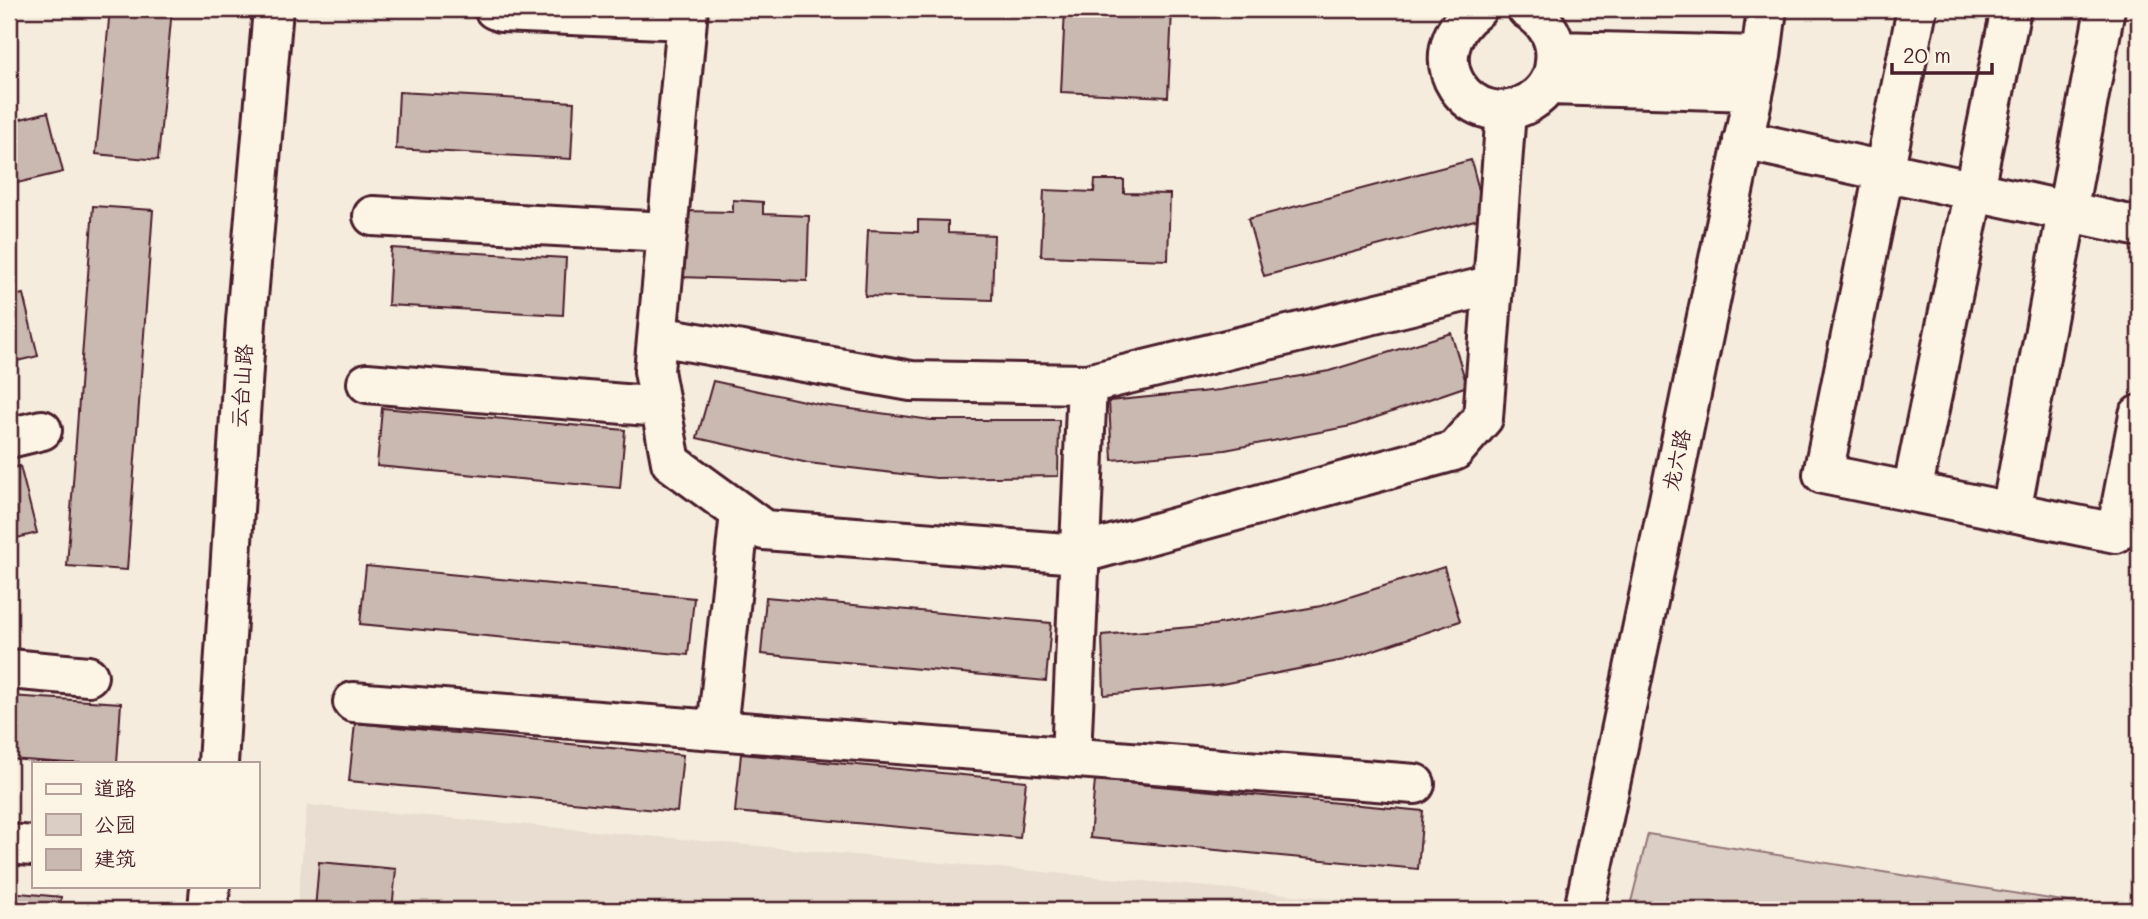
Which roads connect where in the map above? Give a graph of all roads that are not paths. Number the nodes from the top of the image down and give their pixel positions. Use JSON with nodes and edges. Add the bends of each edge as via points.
{"nodes":[{"id":1,"x":273,"y":9,"type":"edge"},
{"id":2,"x":494,"y":9,"type":"edge"},
{"id":3,"x":1767,"y":9,"type":"edge"},
{"id":4,"x":1917,"y":9,"type":"edge"},
{"id":5,"x":2011,"y":9,"type":"edge"},
{"id":6,"x":2105,"y":9,"type":"edge"},
{"id":7,"x":1466,"y":12,"type":"edge"},
{"id":8,"x":687,"y":14,"type":"edge"},
{"id":9,"x":1545,"y":35,"type":"edge"},
{"id":10,"x":1757,"y":73,"type":"junction"},
{"id":11,"x":1506,"y":110,"type":"junction"},
{"id":12,"x":1743,"y":140,"type":"junction"},
{"id":13,"x":1884,"y":171,"type":"junction"},
{"id":14,"x":1974,"y":190,"type":"junction"},
{"id":15,"x":2067,"y":211,"type":"junction"},
{"id":16,"x":373,"y":216,"type":"dead end"},
{"id":17,"x":2139,"y":227,"type":"edge"},
{"id":18,"x":667,"y":232,"type":"junction"},
{"id":19,"x":1493,"y":285,"type":"junction"},
{"id":20,"x":658,"y":336,"type":"junction"},
{"id":21,"x":367,"y":383,"type":"dead end"},
{"id":22,"x":1087,"y":384,"type":"junction"},
{"id":23,"x":661,"y":407,"type":"junction"},
{"id":24,"x":2139,"y":415,"type":"edge"},
{"id":25,"x":1912,"y":492,"type":"junction"},
{"id":26,"x":2011,"y":512,"type":"junction"},
{"id":27,"x":740,"y":513,"type":"junction"},
{"id":28,"x":1079,"y":554,"type":"junction"},
{"id":29,"x":9,"y":669,"type":"edge"},
{"id":30,"x":88,"y":676,"type":"dead end"},
{"id":31,"x":353,"y":702,"type":"dead end"},
{"id":32,"x":717,"y":730,"type":"junction"},
{"id":33,"x":1071,"y":757,"type":"junction"},
{"id":34,"x":218,"y":762,"type":"edge"},
{"id":35,"x":1415,"y":784,"type":"dead end"},
{"id":36,"x":9,"y":844,"type":"edge"},
{"id":37,"x":32,"y":846,"type":"edge"},
{"id":38,"x":210,"y":888,"type":"edge"},
{"id":39,"x":208,"y":910,"type":"edge"},
{"id":40,"x":1584,"y":910,"type":"edge"}],
"edges":[{"from":1,"to":34,"type":"street","name":"云台山路","via":[[246,321]]},
{"from":2,"to":8,"type":"street"},
{"from":3,"to":10,"type":"street","name":"龙六路"},
{"from":4,"to":13,"type":"street"},
{"from":5,"to":14,"type":"street"},
{"from":6,"to":15,"type":"street"},
{"from":7,"to":11,"type":"street","via":[[1452,35],[1450,71],[1471,101],[1488,109]]},
{"from":8,"to":18,"type":"street"},
{"from":9,"to":10,"type":"street"},
{"from":9,"to":11,"type":"street","via":[[1537,98]]},
{"from":10,"to":12,"type":"street","name":"龙六路"},
{"from":11,"to":19,"type":"street"},
{"from":12,"to":13,"type":"street"},
{"from":12,"to":40,"type":"street","name":"龙六路"},
{"from":13,"to":14,"type":"street"},
{"from":13,"to":25,"type":"street","via":[[1823,474]]},
{"from":14,"to":15,"type":"street"},
{"from":14,"to":25,"type":"street"},
{"from":15,"to":17,"type":"street"},
{"from":15,"to":26,"type":"street"},
{"from":16,"to":18,"type":"street"},
{"from":18,"to":20,"type":"street"},
{"from":19,"to":22,"type":"street"},
{"from":19,"to":28,"type":"street","via":[[1483,418],[1454,450]]},
{"from":20,"to":22,"type":"street","via":[[911,381]]},
{"from":20,"to":23,"type":"street","via":[[654,371]]},
{"from":21,"to":23,"type":"street"},
{"from":22,"to":28,"type":"street"},
{"from":23,"to":27,"type":"street","via":[[671,463]]},
{"from":24,"to":26,"type":"street","via":[[2116,533]]},
{"from":25,"to":26,"type":"street"},
{"from":27,"to":28,"type":"street","via":[[764,530]]},
{"from":27,"to":32,"type":"street"},
{"from":28,"to":33,"type":"street"},
{"from":29,"to":30,"type":"street"},
{"from":31,"to":32,"type":"street"},
{"from":32,"to":33,"type":"street"},
{"from":33,"to":35,"type":"street"},
{"from":36,"to":37,"type":"street"},
{"from":38,"to":39,"type":"street"}]}
